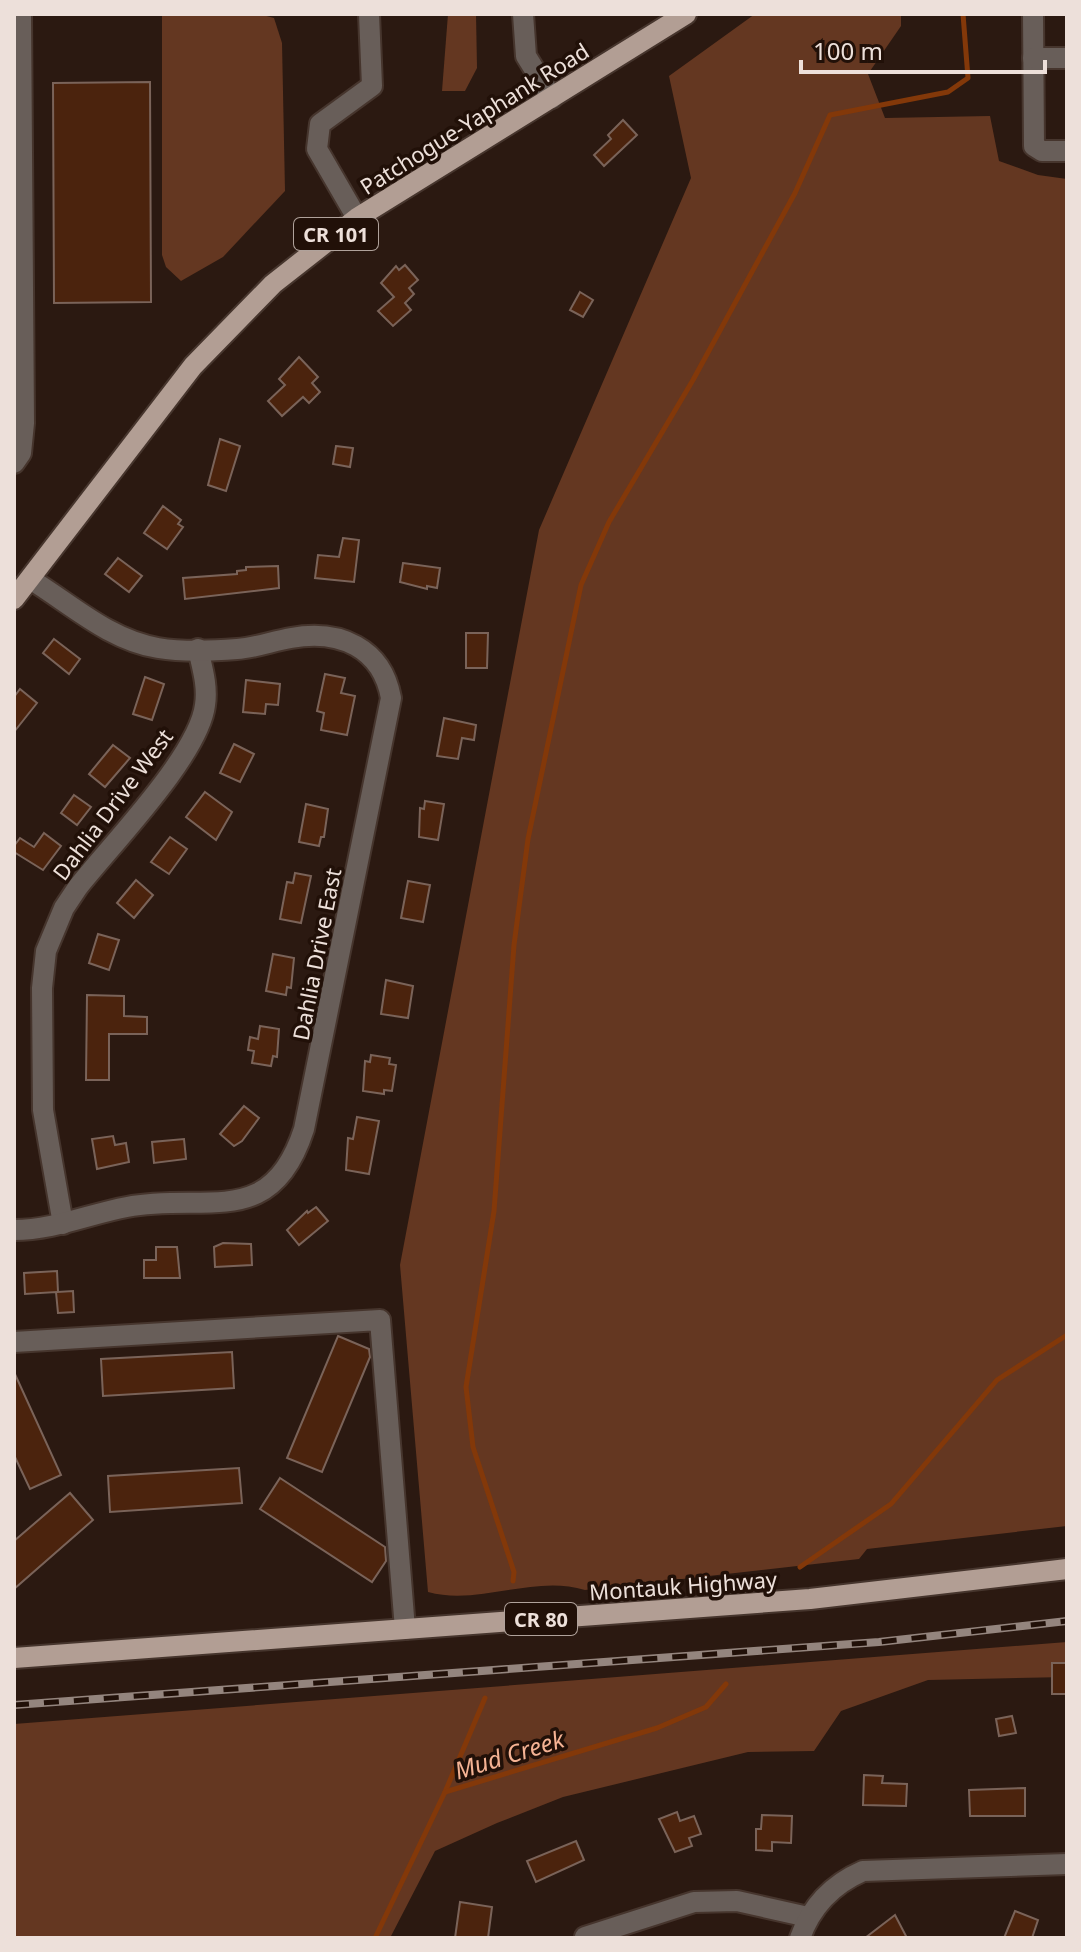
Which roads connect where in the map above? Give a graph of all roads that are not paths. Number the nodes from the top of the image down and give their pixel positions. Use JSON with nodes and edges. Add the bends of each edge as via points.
{"nodes":[{"id":1,"x":21,"y":14,"type":"edge"},
{"id":2,"x":369,"y":14,"type":"edge"},
{"id":3,"x":523,"y":14,"type":"edge"},
{"id":4,"x":686,"y":14,"type":"edge"},
{"id":5,"x":1033,"y":14,"type":"edge"},
{"id":6,"x":664,"y":21,"type":"edge"},
{"id":7,"x":1033,"y":58,"type":"junction"},
{"id":8,"x":1067,"y":58,"type":"edge"},
{"id":9,"x":552,"y":98,"type":"junction"},
{"id":10,"x":1067,"y":151,"type":"edge"},
{"id":11,"x":357,"y":218,"type":"junction"},
{"id":12,"x":14,"y":463,"type":"edge"},
{"id":13,"x":22,"y":581,"type":"edge"},
{"id":14,"x":14,"y":599,"type":"edge"},
{"id":15,"x":198,"y":649,"type":"junction"},
{"id":16,"x":63,"y":1224,"type":"junction"},
{"id":17,"x":14,"y":1230,"type":"edge"},
{"id":18,"x":14,"y":1342,"type":"edge"},
{"id":19,"x":1067,"y":1569,"type":"edge"},
{"id":20,"x":405,"y":1629,"type":"junction"},
{"id":21,"x":14,"y":1658,"type":"edge"},
{"id":22,"x":1067,"y":1864,"type":"edge"},
{"id":23,"x":808,"y":1917,"type":"junction"},
{"id":24,"x":585,"y":1937,"type":"edge"},
{"id":25,"x":800,"y":1938,"type":"edge"}],
"edges":[{"from":1,"to":12,"type":"street","via":[[24,423],[21,453]]},
{"from":2,"to":11,"type":"street","via":[[372,86],[320,124],[317,149]]},
{"from":3,"to":9,"type":"street","via":[[526,56]]},
{"from":4,"to":6,"type":"main road","name":"Patchogue-Yaphank Road","number":"CR 101"},
{"from":5,"to":7,"type":"street"},
{"from":6,"to":9,"type":"main road","name":"Patchogue-Yaphank Road","number":"CR 101"},
{"from":7,"to":8,"type":"street"},
{"from":7,"to":10,"type":"street","via":[[1034,146]]},
{"from":9,"to":11,"type":"main road","name":"Patchogue-Yaphank Road","number":"CR 101"},
{"from":11,"to":13,"type":"main road","name":"Patchogue-Yaphank Road","number":"CR 101","via":[[273,284],[212,345]]},
{"from":13,"to":14,"type":"main road","name":"Patchogue-Yaphank Road","number":"CR 101"},
{"from":13,"to":15,"type":"street","name":"Dahlia Drive East","via":[[119,636],[156,648]]},
{"from":15,"to":16,"type":"street","name":"Dahlia Drive West","via":[[205,708],[188,750],[78,887],[46,951],[43,1110]]},
{"from":15,"to":16,"type":"street","name":"Dahlia Drive East","via":[[239,649],[325,636],[357,646],[378,660],[388,680],[391,708],[304,1129],[272,1186],[233,1201],[129,1206]]},
{"from":16,"to":17,"type":"street"},
{"from":18,"to":20,"type":"street","via":[[380,1320]]},
{"from":19,"to":20,"type":"main road","name":"Montauk Highway","number":"CR 80","via":[[885,1592]]},
{"from":20,"to":21,"type":"main road","name":"Montauk Highway","number":"CR 80"},
{"from":22,"to":23,"type":"street","via":[[863,1871],[840,1881]]},
{"from":23,"to":24,"type":"street","via":[[737,1901],[694,1902]]},
{"from":23,"to":25,"type":"street"}]}
